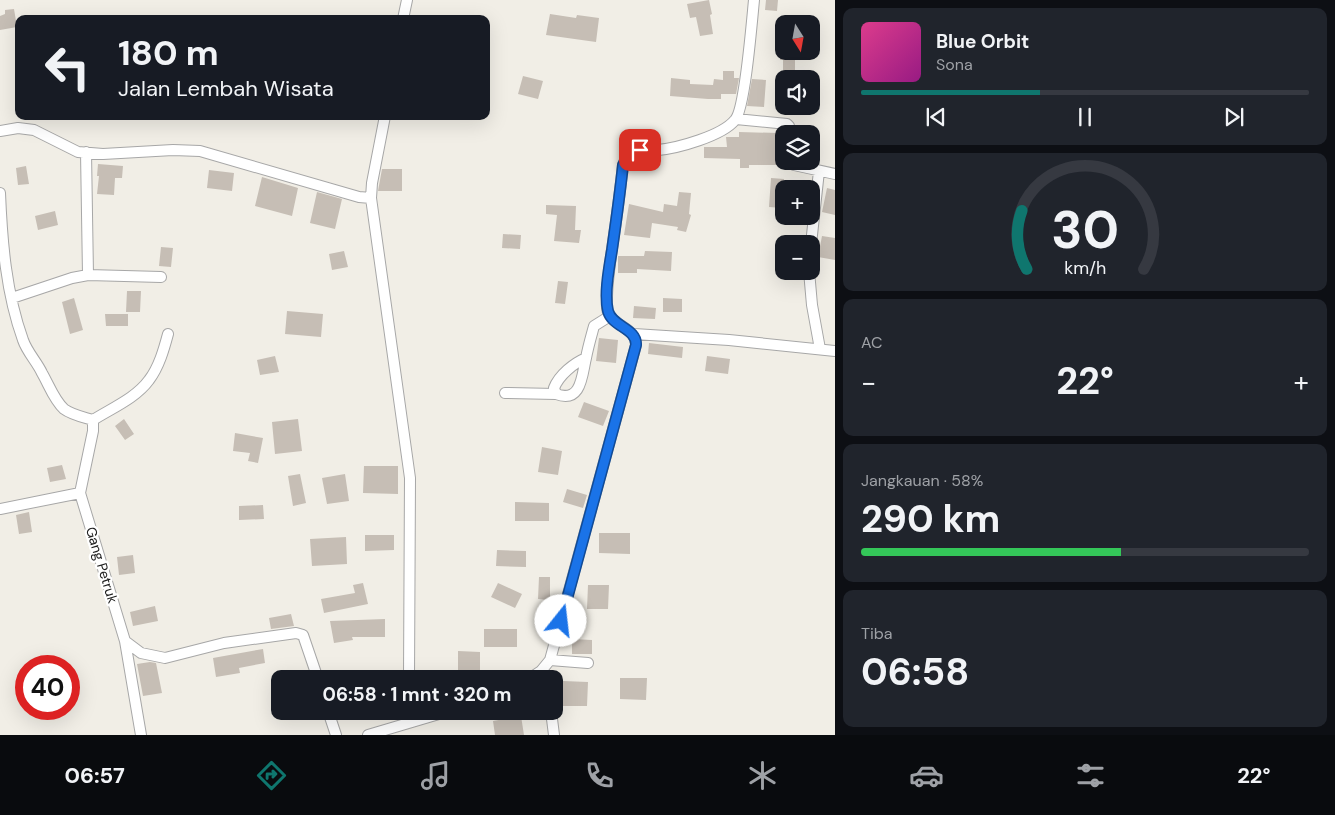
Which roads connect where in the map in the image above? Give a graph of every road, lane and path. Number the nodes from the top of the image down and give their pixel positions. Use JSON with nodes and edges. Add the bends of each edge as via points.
{"nodes":[{"id":1,"x":407,"y":0,"type":"edge"},
{"id":2,"x":754,"y":0,"type":"edge"},
{"id":3,"x":404,"y":15,"type":"edge"},
{"id":4,"x":736,"y":119,"type":"junction"},
{"id":5,"x":384,"y":120,"type":"edge"},
{"id":6,"x":788,"y":125,"type":"edge"},
{"id":7,"x":0,"y":131,"type":"edge"},
{"id":8,"x":86,"y":152,"type":"junction"},
{"id":9,"x":815,"y":170,"type":"edge"},
{"id":10,"x":819,"y":171,"type":"junction"},
{"id":11,"x":835,"y":174,"type":"edge"},
{"id":12,"x":0,"y":193,"type":"edge"},
{"id":13,"x":371,"y":198,"type":"junction"},
{"id":14,"x":812,"y":235,"type":"edge"},
{"id":15,"x":88,"y":275,"type":"junction"},
{"id":16,"x":161,"y":277,"type":"dead end"},
{"id":17,"x":811,"y":280,"type":"edge"},
{"id":18,"x":12,"y":298,"type":"junction"},
{"id":19,"x":610,"y":316,"type":"junction"},
{"id":20,"x":168,"y":334,"type":"dead end"},
{"id":21,"x":634,"y":334,"type":"junction"},
{"id":22,"x":820,"y":349,"type":"junction"},
{"id":23,"x":835,"y":350,"type":"edge"},
{"id":24,"x":586,"y":358,"type":"junction"},
{"id":25,"x":505,"y":393,"type":"dead end"},
{"id":26,"x":556,"y":394,"type":"junction"},
{"id":27,"x":93,"y":420,"type":"junction"},
{"id":28,"x":80,"y":493,"type":"junction"},
{"id":29,"x":0,"y":509,"type":"edge"},
{"id":30,"x":125,"y":641,"type":"junction"},
{"id":31,"x":588,"y":664,"type":"dead end"},
{"id":32,"x":315,"y":670,"type":"edge"},
{"id":33,"x":409,"y":670,"type":"edge"},
{"id":34,"x":542,"y":670,"type":"edge"},
{"id":35,"x":553,"y":670,"type":"edge"},
{"id":36,"x":331,"y":720,"type":"edge"},
{"id":37,"x":419,"y":720,"type":"edge"},
{"id":38,"x":552,"y":720,"type":"edge"},
{"id":39,"x":409,"y":723,"type":"joint"},
{"id":40,"x":141,"y":735,"type":"edge"},
{"id":41,"x":336,"y":735,"type":"edge"},
{"id":42,"x":368,"y":735,"type":"edge"},
{"id":43,"x":554,"y":735,"type":"edge"}],
"edges":[{"from":1,"to":3,"type":"street"},
{"from":2,"to":4,"type":"street","via":[[742,99]]},
{"from":4,"to":6,"type":"street"},
{"from":4,"to":19,"type":"street","via":[[728,126],[682,146],[640,150],[626,158],[608,277]]},
{"from":5,"to":13,"type":"street"},
{"from":7,"to":8,"type":"street","via":[[34,130],[78,152]]},
{"from":8,"to":13,"type":"street","via":[[200,151]]},
{"from":8,"to":15,"type":"street"},
{"from":9,"to":10,"type":"street"},
{"from":10,"to":11,"type":"street"},
{"from":10,"to":14,"type":"street"},
{"from":12,"to":18,"type":"street","via":[[2,243]]},
{"from":13,"to":33,"type":"street","via":[[410,478]]},
{"from":15,"to":16,"type":"street"},
{"from":15,"to":18,"type":"street"},
{"from":17,"to":22,"type":"street"},
{"from":18,"to":27,"type":"street","via":[[26,347],[56,399],[70,413]]},
{"from":19,"to":21,"type":"street"},
{"from":19,"to":24,"type":"street","via":[[594,326]]},
{"from":20,"to":27,"type":"street","via":[[159,361],[144,387]]},
{"from":21,"to":22,"type":"street"},
{"from":21,"to":34,"type":"street","via":[[636,345]]},
{"from":22,"to":23,"type":"street"},
{"from":24,"to":26,"type":"street","via":[[558,380],[554,388]]},
{"from":24,"to":26,"type":"street","via":[[577,389],[569,395]]},
{"from":25,"to":26,"type":"street"},
{"from":27,"to":28,"type":"street","name":"Gang Petruk"},
{"from":28,"to":29,"type":"street"},
{"from":28,"to":30,"type":"street","name":"Gang Petruk"},
{"from":30,"to":32,"type":"street","via":[[141,652],[164,658],[224,643],[296,633],[303,635]]},
{"from":30,"to":40,"type":"street","name":"Gang Petruk"},
{"from":31,"to":35,"type":"street"},
{"from":36,"to":41,"type":"street"},
{"from":37,"to":39,"type":"street"},
{"from":38,"to":43,"type":"street"},
{"from":39,"to":42,"type":"street"}]}
